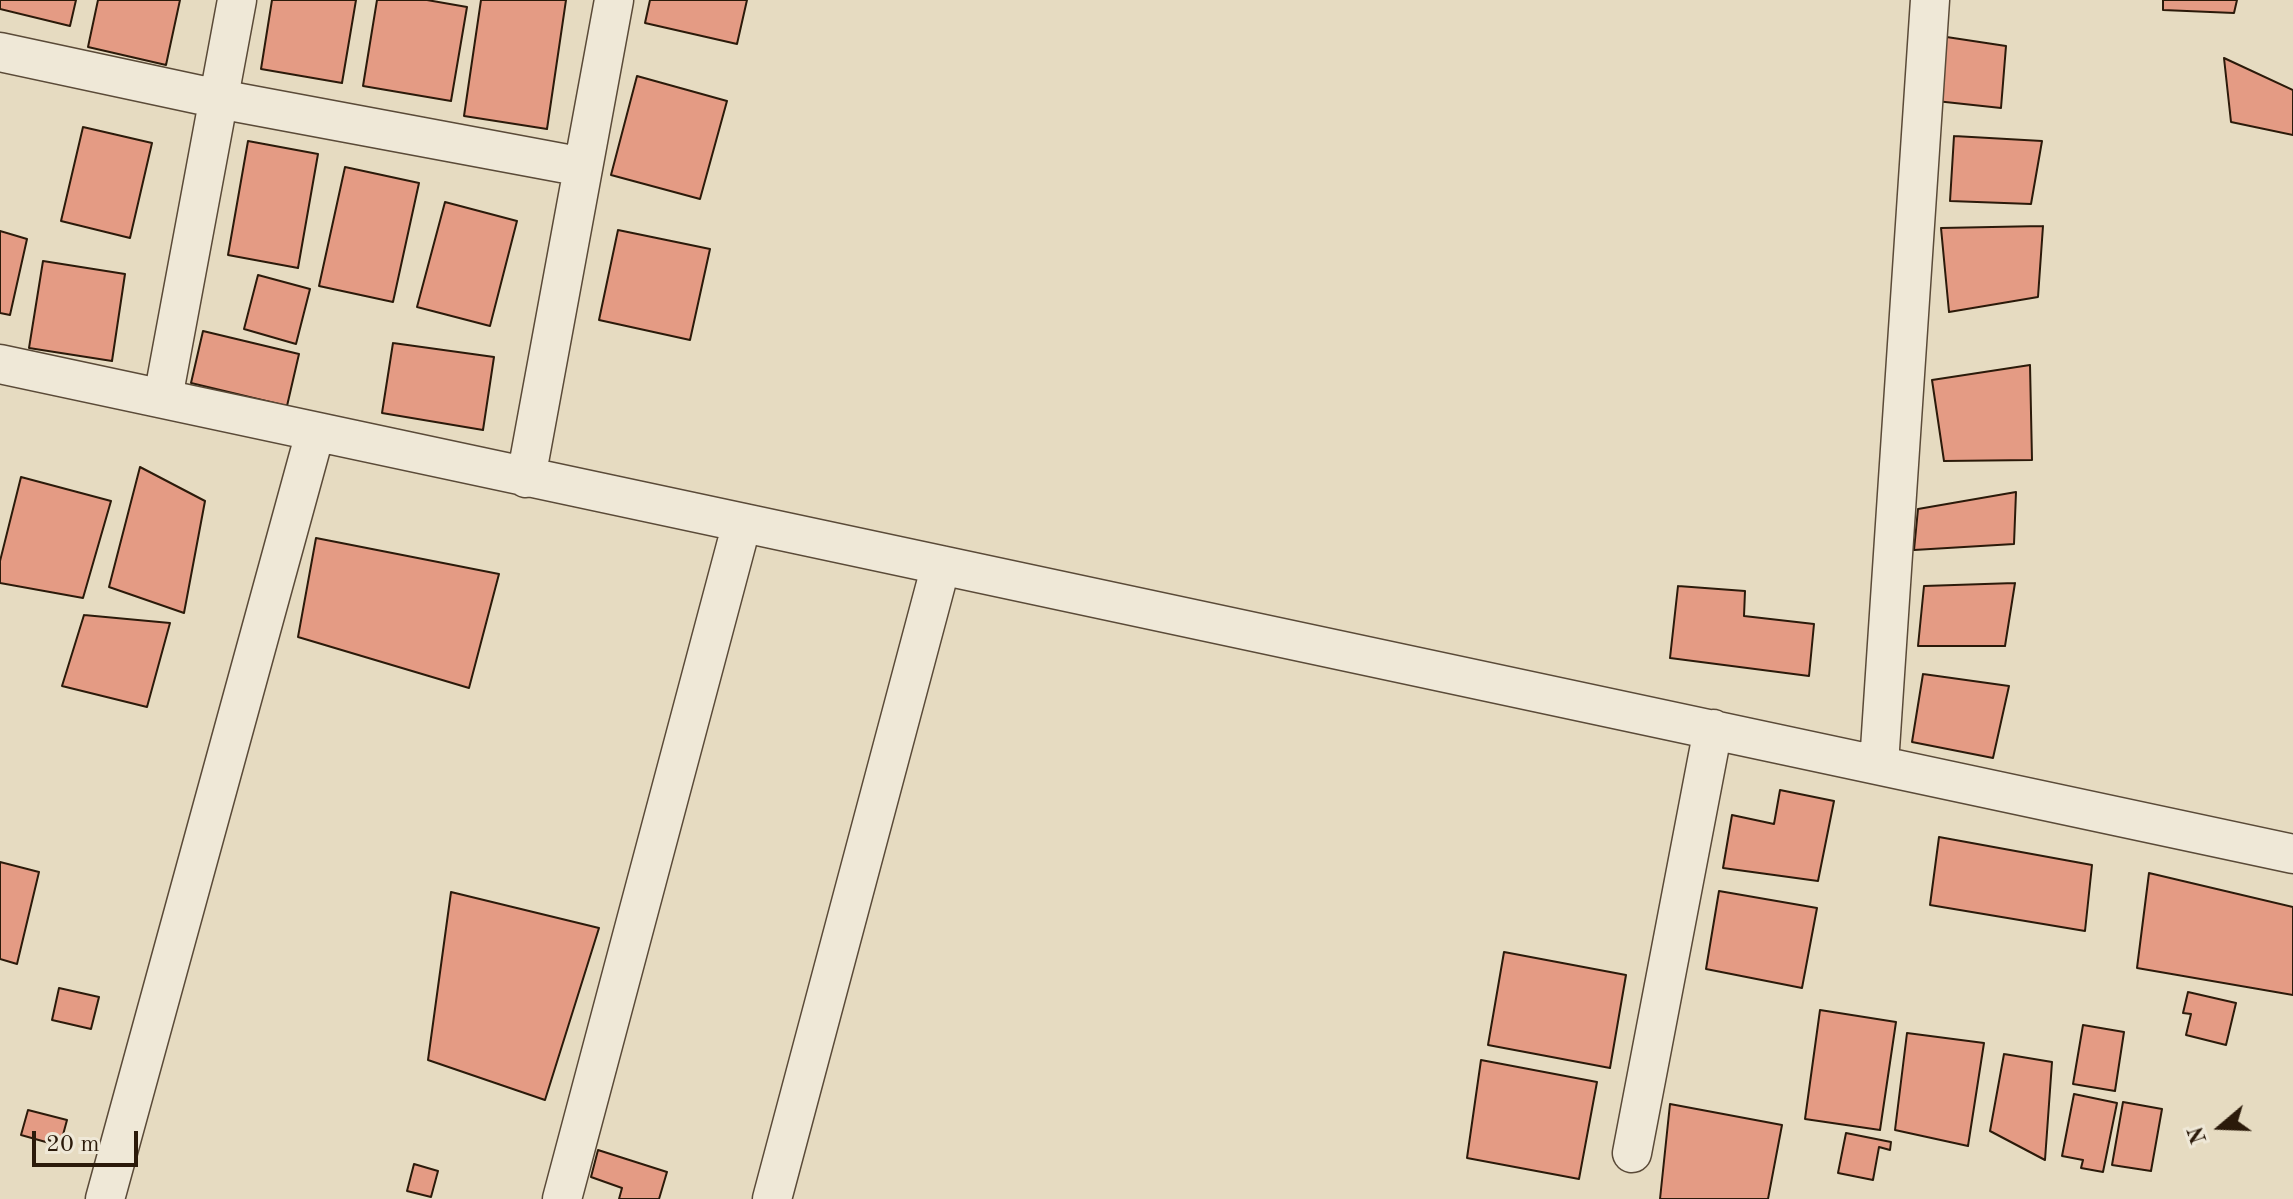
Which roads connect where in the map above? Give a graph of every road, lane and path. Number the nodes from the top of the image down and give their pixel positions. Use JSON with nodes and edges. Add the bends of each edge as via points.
{"nodes":[{"id":1,"x":237,"y":0,"type":"edge"},
{"id":2,"x":614,"y":0,"type":"edge"},
{"id":3,"x":1930,"y":0,"type":"edge"},
{"id":4,"x":0,"y":52,"type":"edge"},
{"id":5,"x":219,"y":99,"type":"junction"},
{"id":6,"x":583,"y":167,"type":"junction"},
{"id":7,"x":0,"y":364,"type":"edge"},
{"id":8,"x":163,"y":398,"type":"junction"},
{"id":9,"x":315,"y":433,"type":"junction"},
{"id":10,"x":526,"y":478,"type":"junction"},
{"id":11,"x":742,"y":523,"type":"junction"},
{"id":12,"x":941,"y":565,"type":"junction"},
{"id":13,"x":1713,"y":729,"type":"junction"},
{"id":14,"x":1879,"y":764,"type":"junction"},
{"id":15,"x":2293,"y":854,"type":"edge"},
{"id":16,"x":1632,"y":1153,"type":"dead end"},
{"id":17,"x":105,"y":1199,"type":"edge"},
{"id":18,"x":562,"y":1199,"type":"edge"},
{"id":19,"x":772,"y":1199,"type":"edge"}],
"edges":[{"from":1,"to":5,"type":"street"},
{"from":2,"to":6,"type":"street"},
{"from":3,"to":14,"type":"street"},
{"from":4,"to":5,"type":"street"},
{"from":5,"to":6,"type":"street"},
{"from":5,"to":8,"type":"street"},
{"from":6,"to":10,"type":"street"},
{"from":7,"to":8,"type":"street"},
{"from":8,"to":9,"type":"street"},
{"from":9,"to":10,"type":"street"},
{"from":9,"to":17,"type":"street"},
{"from":10,"to":11,"type":"street"},
{"from":11,"to":12,"type":"street"},
{"from":11,"to":18,"type":"street"},
{"from":12,"to":13,"type":"street"},
{"from":12,"to":19,"type":"street"},
{"from":13,"to":14,"type":"street"},
{"from":13,"to":16,"type":"street"},
{"from":14,"to":15,"type":"street"}]}
